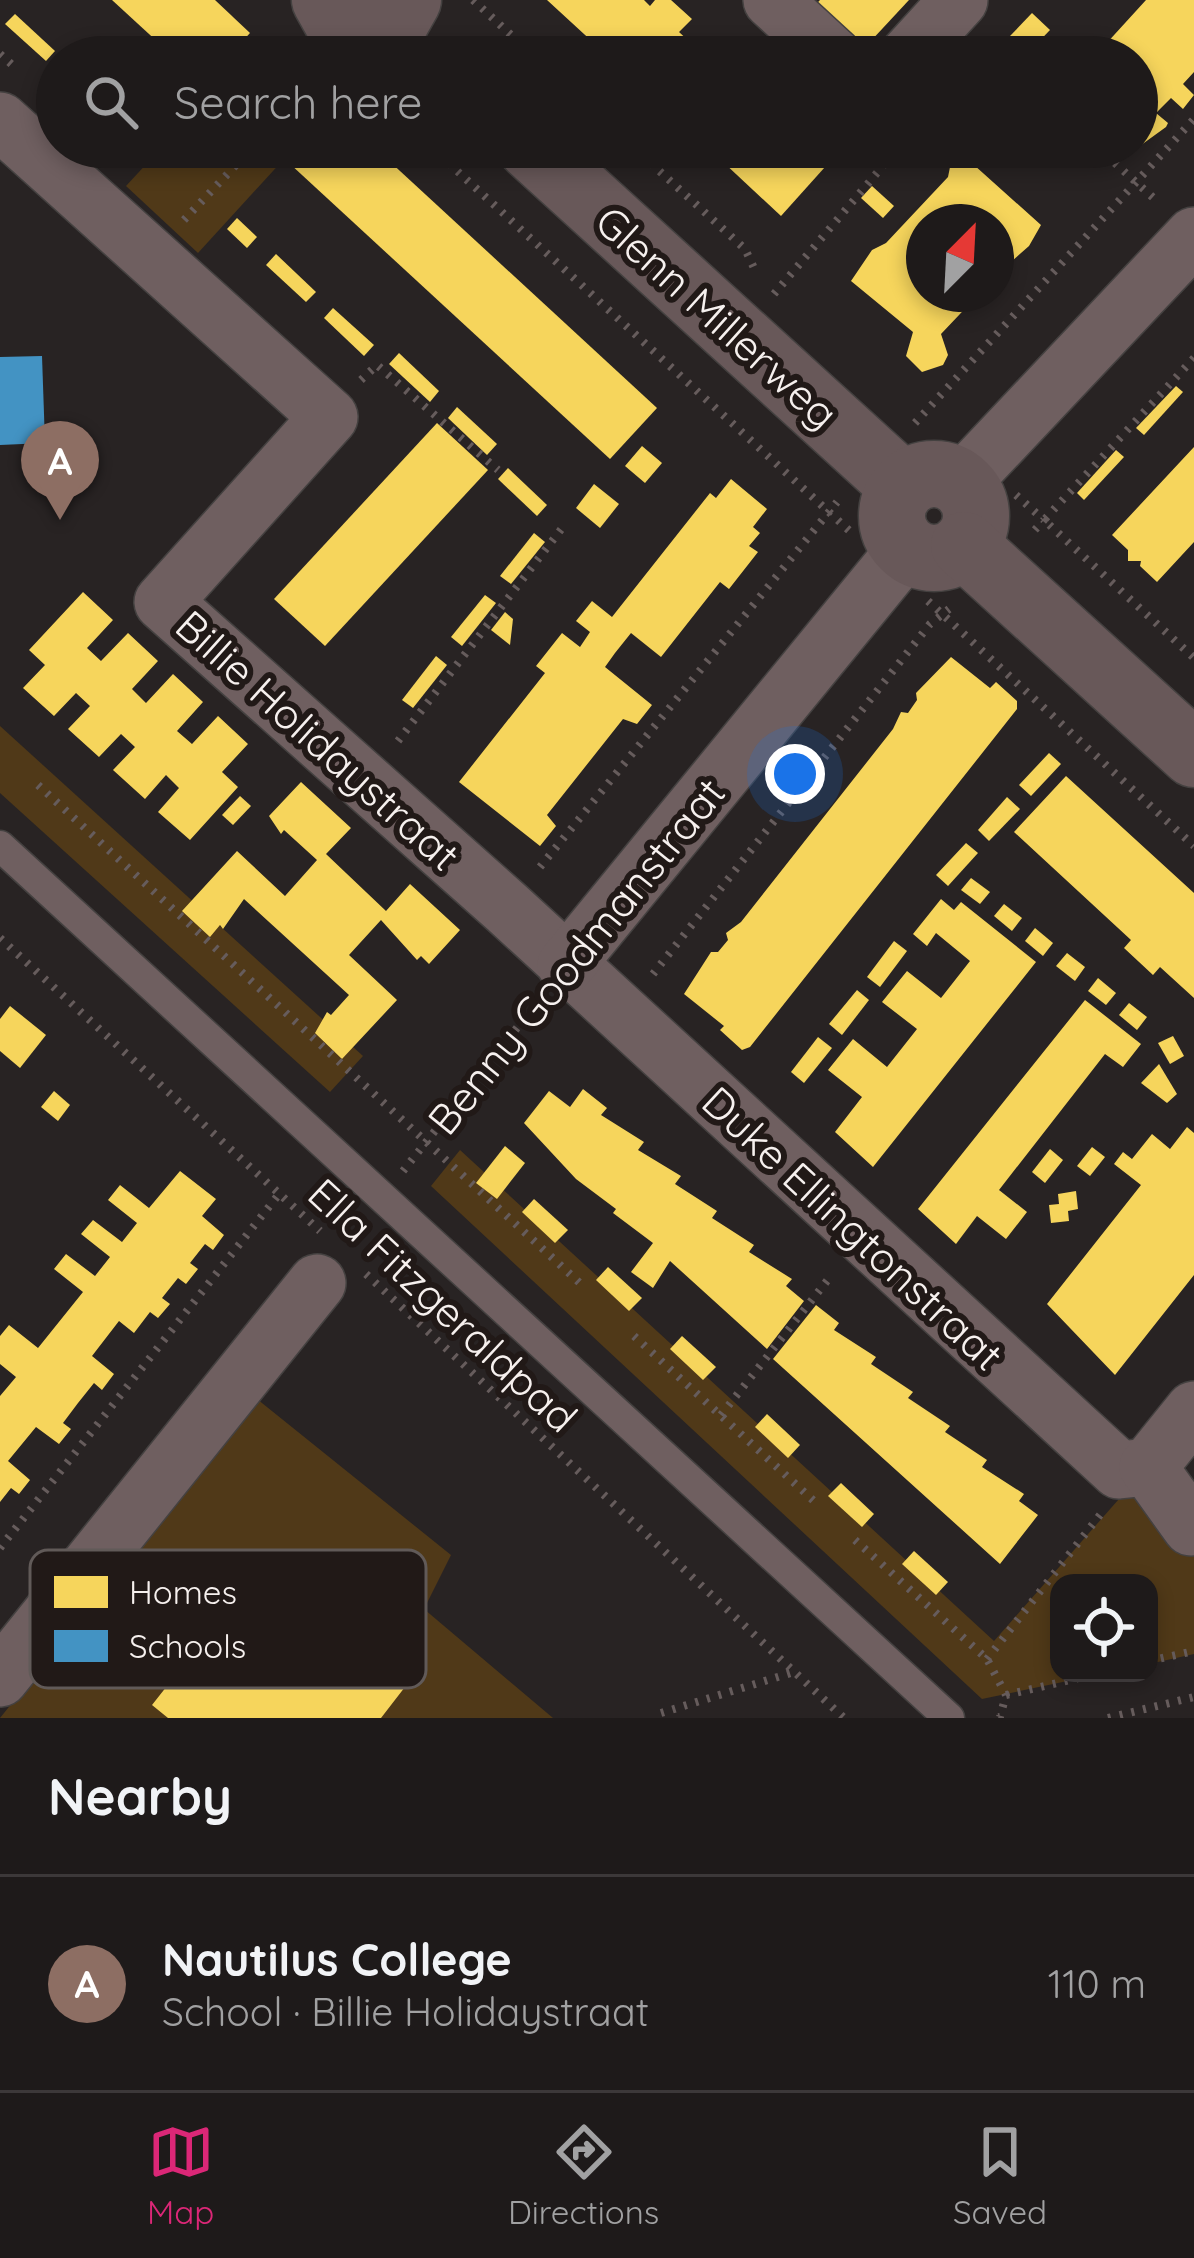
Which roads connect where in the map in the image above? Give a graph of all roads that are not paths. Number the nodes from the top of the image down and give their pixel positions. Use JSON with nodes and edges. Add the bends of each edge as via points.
{"nodes":[{"id":1,"x":325,"y":0,"type":"edge"},
{"id":2,"x":772,"y":0,"type":"edge"},
{"id":3,"x":958,"y":0,"type":"edge"},
{"id":4,"x":412,"y":27,"type":"edge"},
{"id":5,"x":811,"y":36,"type":"edge"},
{"id":6,"x":926,"y":36,"type":"edge"},
{"id":7,"x":0,"y":121,"type":"edge"},
{"id":8,"x":36,"y":153,"type":"edge"},
{"id":9,"x":53,"y":168,"type":"edge"},
{"id":10,"x":553,"y":168,"type":"edge"},
{"id":11,"x":1194,"y":236,"type":"edge"},
{"id":12,"x":937,"y":533,"type":"junction"},
{"id":13,"x":1194,"y":754,"type":"edge"},
{"id":14,"x":0,"y":846,"type":"edge"},
{"id":15,"x":566,"y":965,"type":"junction"},
{"id":16,"x":334,"y":1262,"type":"road end"},
{"id":17,"x":1194,"y":1410,"type":"edge"},
{"id":18,"x":1134,"y":1468,"type":"junction"},
{"id":19,"x":1191,"y":1527,"type":"edge"},
{"id":20,"x":103,"y":1550,"type":"edge"},
{"id":21,"x":30,"y":1641,"type":"edge"},
{"id":22,"x":0,"y":1678,"type":"edge"},
{"id":23,"x":949,"y":1718,"type":"edge"}],
"edges":[{"from":1,"to":4,"type":"street","via":[[333,18],[354,32]]},
{"from":2,"to":5,"type":"street"},
{"from":3,"to":6,"type":"street"},
{"from":7,"to":8,"type":"street","name":"Billie Holidaystraat"},
{"from":9,"to":15,"type":"street","name":"Billie Holidaystraat","via":[[329,417],[163,602]]},
{"from":10,"to":12,"type":"street","name":"Glenn Millerweg"},
{"from":11,"to":12,"type":"street","name":"Benny Goodmanstraat"},
{"from":12,"to":13,"type":"street","name":"Glenn Millerweg"},
{"from":12,"to":15,"type":"street","name":"Benny Goodmanstraat"},
{"from":14,"to":23,"type":"lane"},
{"from":15,"to":18,"type":"street","name":"Duke Ellingtonstraat","via":[[861,1238]]},
{"from":16,"to":20,"type":"street"},
{"from":17,"to":18,"type":"street"},
{"from":18,"to":19,"type":"street","name":"Duke Ellingtonstraat"},
{"from":21,"to":22,"type":"street"}]}
